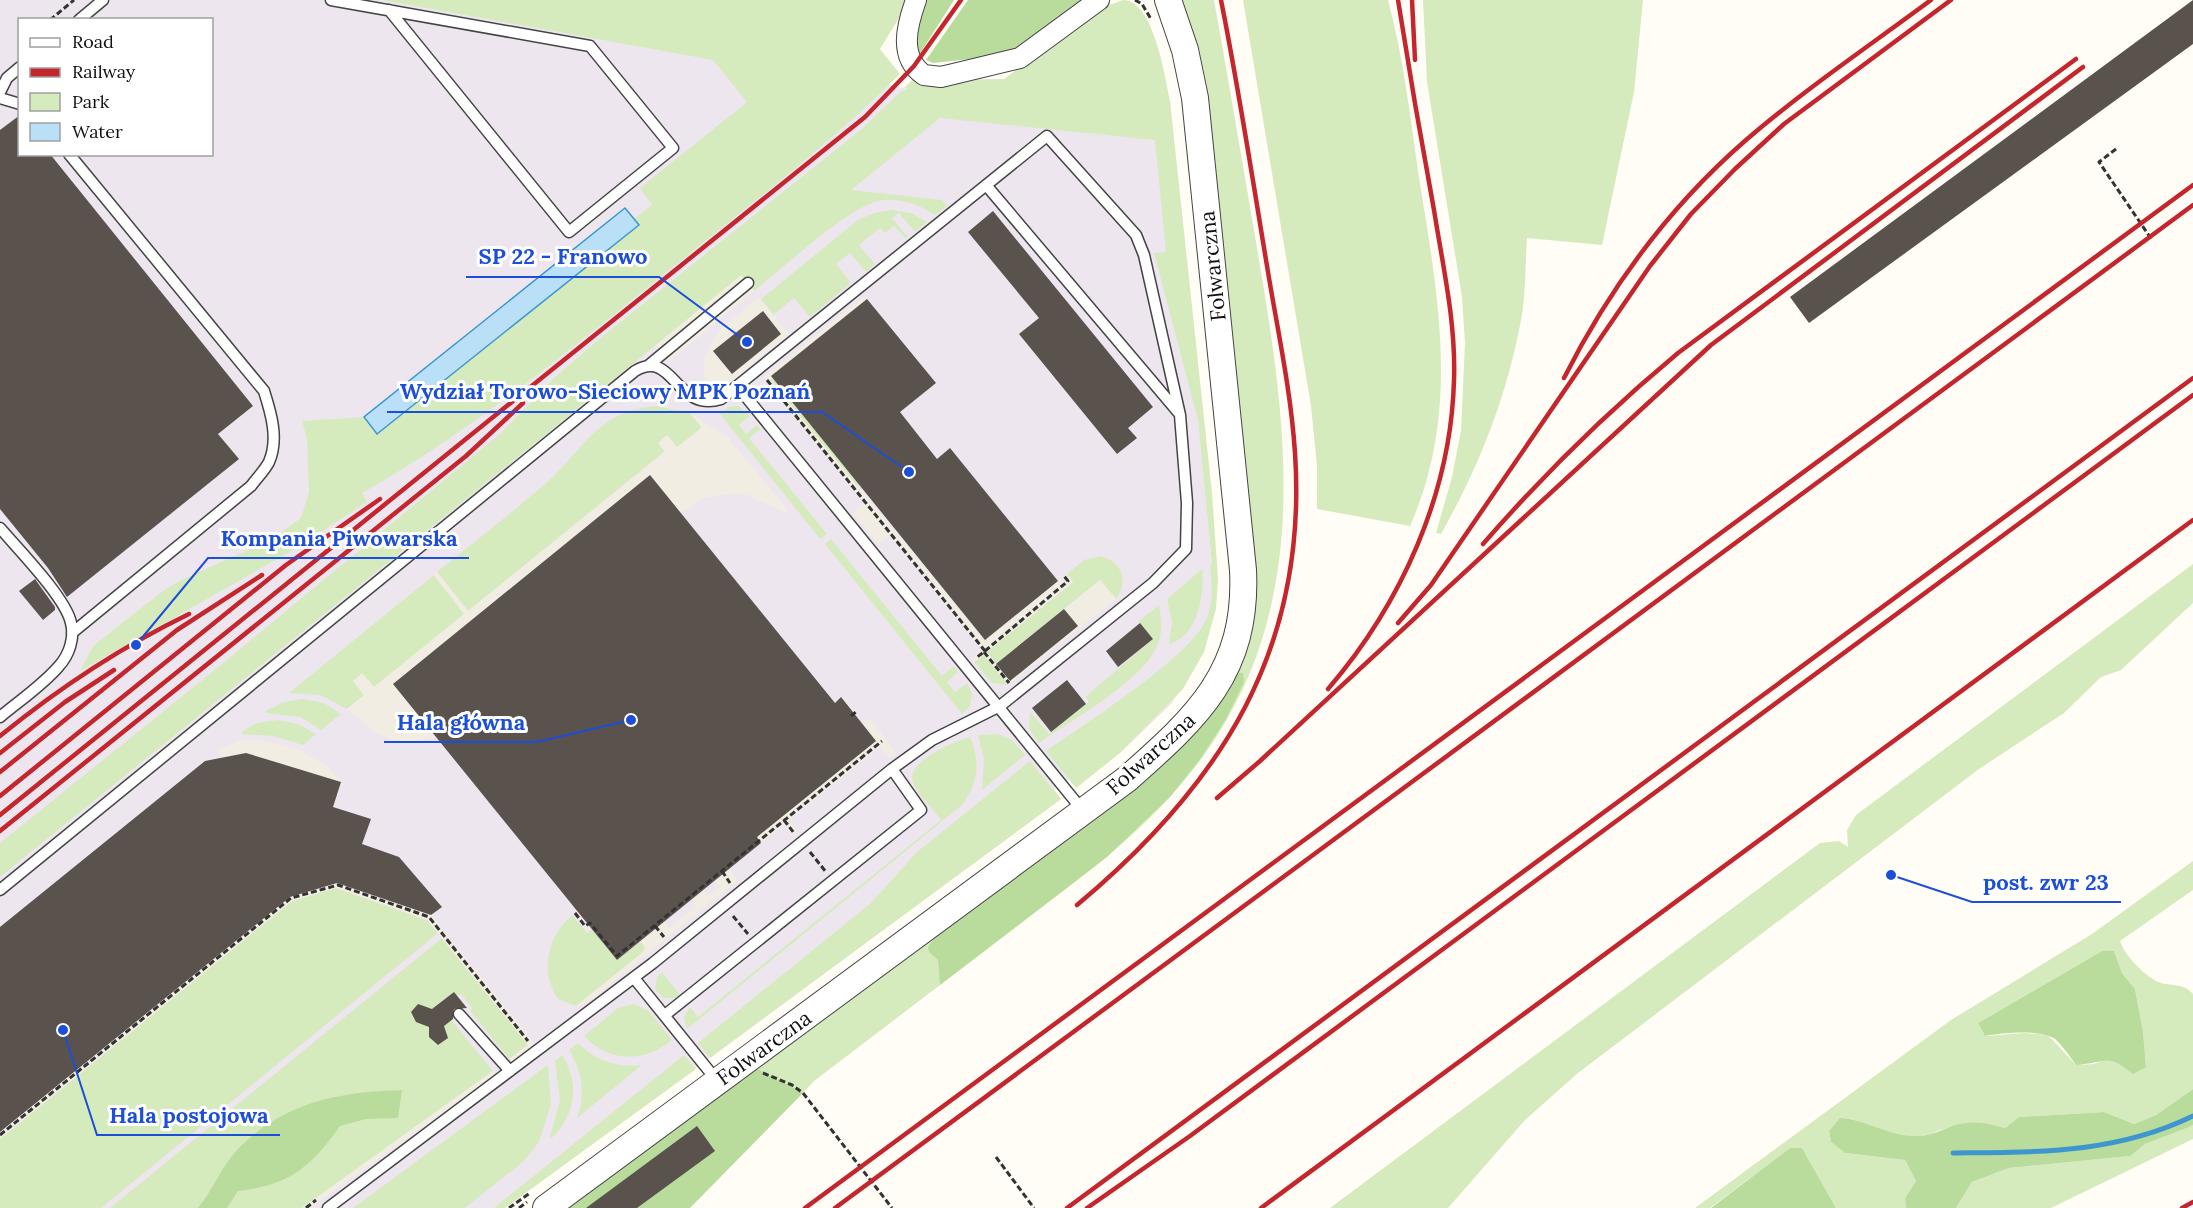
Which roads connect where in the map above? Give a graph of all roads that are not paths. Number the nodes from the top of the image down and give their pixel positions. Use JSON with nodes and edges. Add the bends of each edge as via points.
{"nodes":[{"id":1,"x":103,"y":0,"type":"edge"},
{"id":2,"x":331,"y":0,"type":"edge"},
{"id":3,"x":916,"y":0,"type":"edge"},
{"id":4,"x":1099,"y":0,"type":"edge"},
{"id":5,"x":1168,"y":0,"type":"edge"},
{"id":6,"x":389,"y":10,"type":"junction"},
{"id":7,"x":81,"y":18,"type":"edge"},
{"id":8,"x":18,"y":69,"type":"edge"},
{"id":9,"x":0,"y":92,"type":"edge"},
{"id":10,"x":0,"y":98,"type":"edge"},
{"id":11,"x":18,"y":103,"type":"edge"},
{"id":12,"x":71,"y":156,"type":"edge"},
{"id":13,"x":986,"y":185,"type":"junction"},
{"id":14,"x":748,"y":284,"type":"dead end"},
{"id":15,"x":649,"y":365,"type":"junction"},
{"id":16,"x":738,"y":387,"type":"junction"},
{"id":17,"x":1180,"y":415,"type":"junction"},
{"id":18,"x":0,"y":528,"type":"edge"},
{"id":19,"x":72,"y":633,"type":"junction"},
{"id":20,"x":999,"y":706,"type":"junction"},
{"id":21,"x":0,"y":717,"type":"edge"},
{"id":22,"x":892,"y":769,"type":"junction"},
{"id":23,"x":1084,"y":812,"type":"junction"},
{"id":24,"x":0,"y":890,"type":"edge"},
{"id":25,"x":634,"y":978,"type":"junction"},
{"id":26,"x":459,"y":1014,"type":"dead end"},
{"id":27,"x":665,"y":1015,"type":"junction"},
{"id":28,"x":510,"y":1071,"type":"junction"},
{"id":29,"x":718,"y":1082,"type":"junction"},
{"id":30,"x":542,"y":1197,"type":"edge"},
{"id":31,"x":328,"y":1208,"type":"edge"}],
"edges":[{"from":1,"to":7,"type":"lane"},
{"from":2,"to":6,"type":"lane"},
{"from":3,"to":4,"type":"street","via":[[907,28],[910,58],[924,75],[941,77],[1020,58]]},
{"from":5,"to":23,"type":"street","name":"Folwarczna","via":[[1185,50],[1200,138],[1237,501],[1242,609],[1230,657],[1201,708],[1179,733]]},
{"from":6,"to":6,"type":"lane","via":[[569,232],[673,148],[590,46]]},
{"from":8,"to":9,"type":"lane","via":[[7,78]]},
{"from":10,"to":11,"type":"lane"},
{"from":12,"to":19,"type":"lane","via":[[264,391],[273,434],[269,462],[251,486]]},
{"from":13,"to":16,"type":"lane"},
{"from":13,"to":17,"type":"lane"},
{"from":13,"to":17,"type":"lane","via":[[1047,136],[1136,235],[1144,255]]},
{"from":14,"to":15,"type":"lane"},
{"from":15,"to":16,"type":"lane","via":[[663,370],[687,396],[701,401],[721,399]]},
{"from":15,"to":24,"type":"lane","via":[[635,371]]},
{"from":16,"to":20,"type":"lane"},
{"from":17,"to":20,"type":"lane","via":[[1187,503],[1186,549],[1153,584]]},
{"from":18,"to":19,"type":"lane","via":[[63,605]]},
{"from":19,"to":21,"type":"lane","via":[[72,644],[60,665]]},
{"from":20,"to":22,"type":"lane","via":[[932,740]]},
{"from":20,"to":23,"type":"lane"},
{"from":22,"to":25,"type":"lane"},
{"from":22,"to":27,"type":"lane","via":[[921,810]]},
{"from":23,"to":29,"type":"street","name":"Folwarczna"},
{"from":25,"to":27,"type":"lane"},
{"from":25,"to":28,"type":"lane"},
{"from":26,"to":28,"type":"lane"},
{"from":27,"to":29,"type":"lane"},
{"from":28,"to":31,"type":"lane"},
{"from":29,"to":30,"type":"street","name":"Folwarczna"}]}
